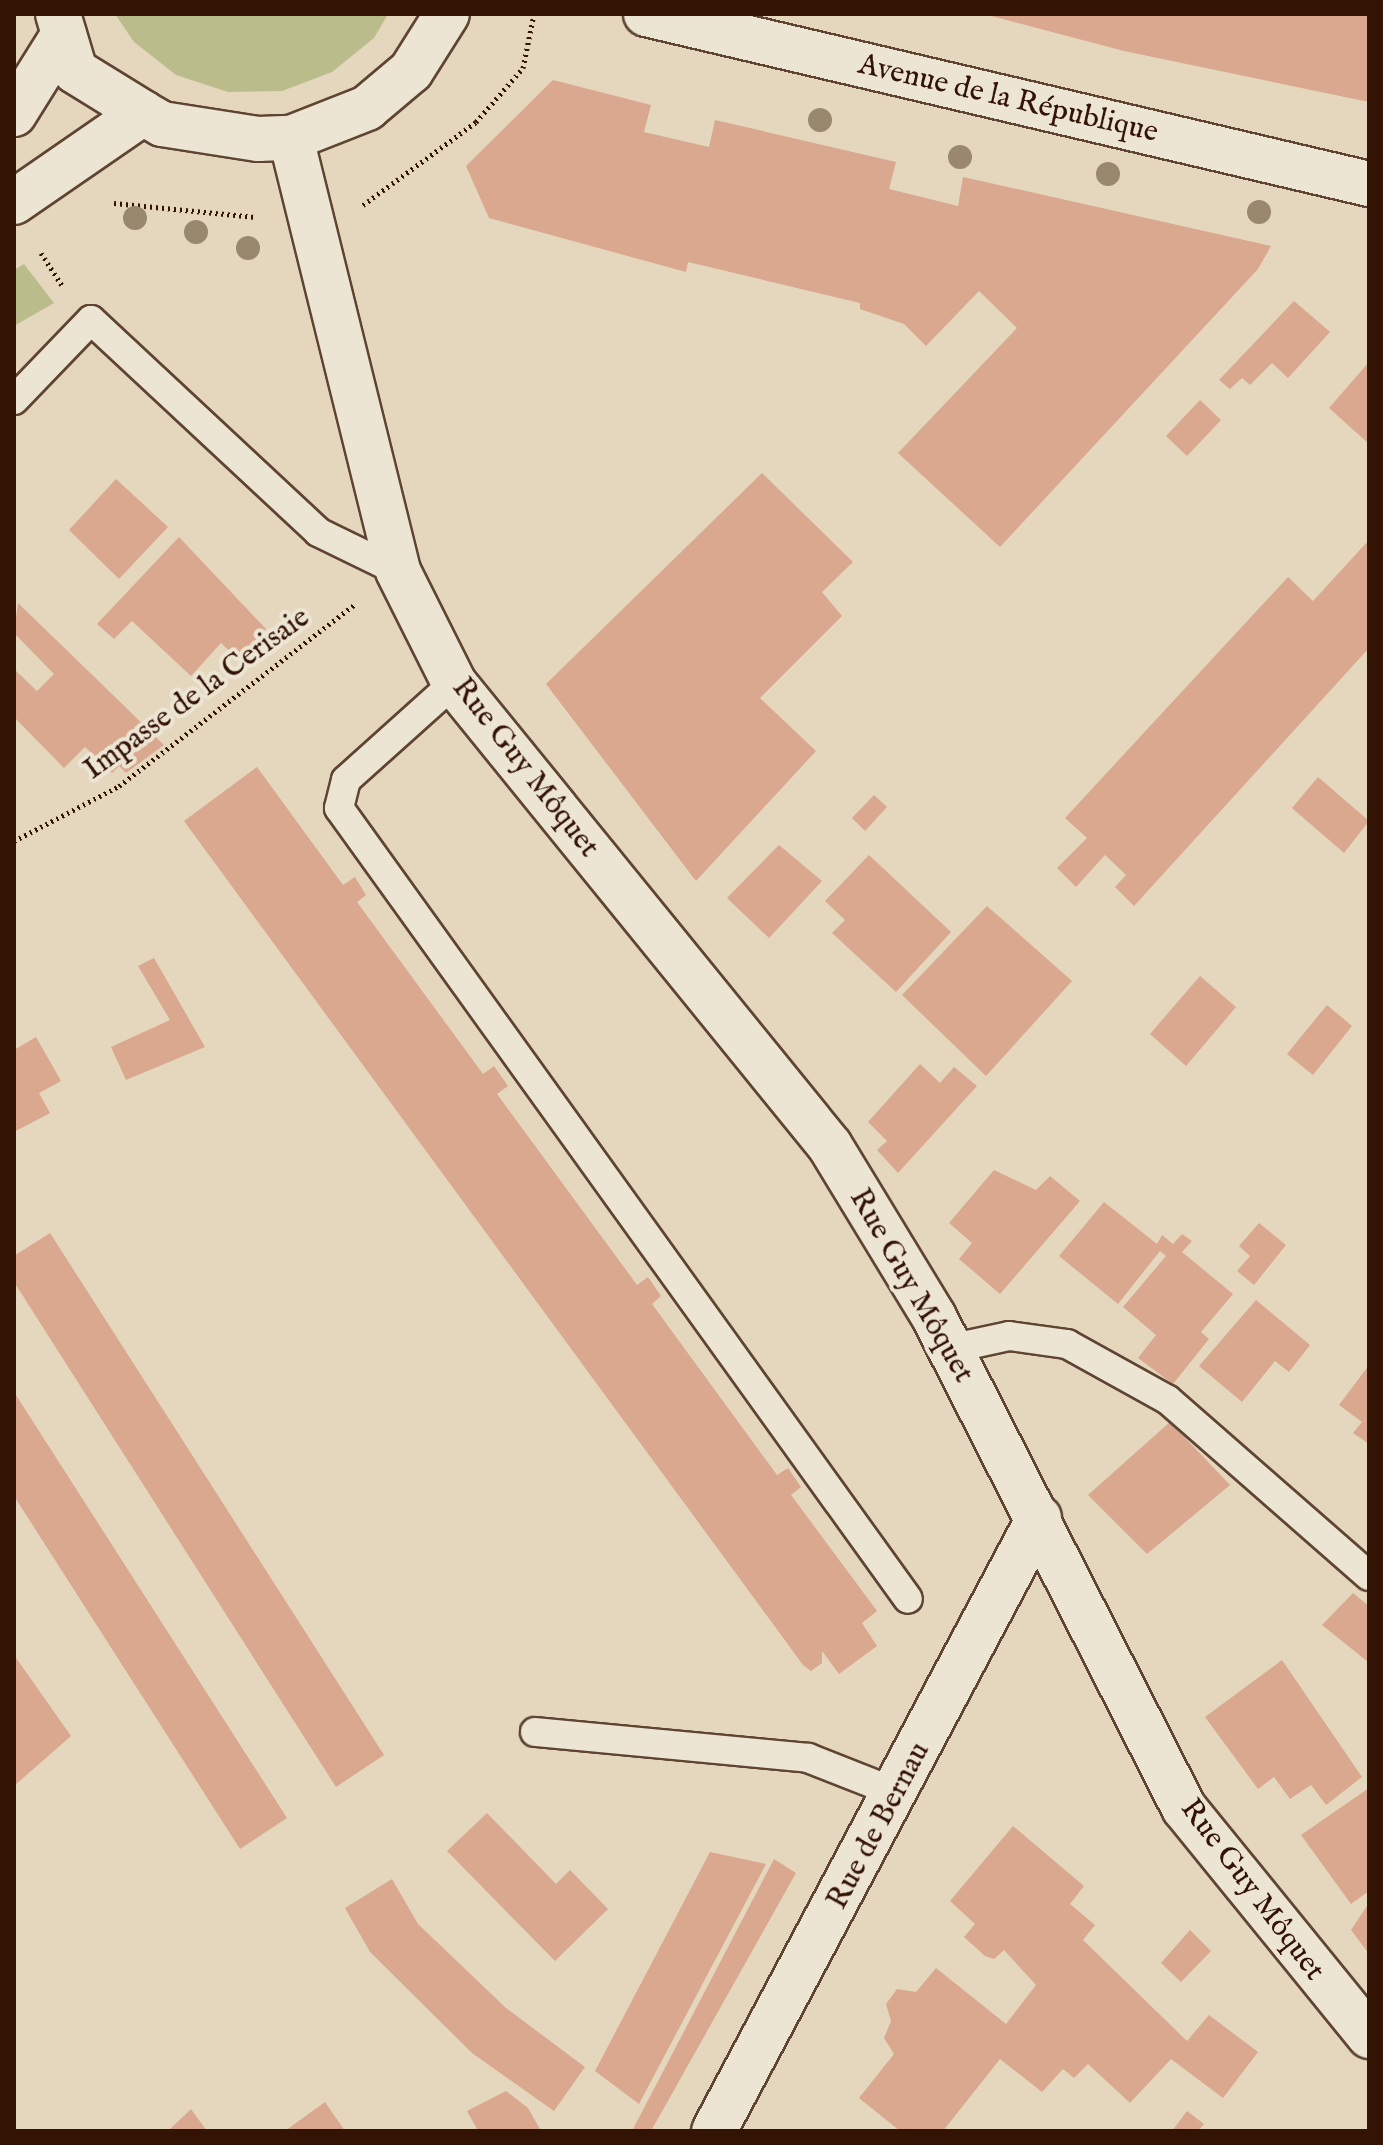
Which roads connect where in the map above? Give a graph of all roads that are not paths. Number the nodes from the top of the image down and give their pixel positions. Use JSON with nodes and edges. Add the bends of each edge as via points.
{"nodes":[{"id":1,"x":447,"y":14,"type":"edge"},
{"id":2,"x":646,"y":14,"type":"edge"},
{"id":3,"x":61,"y":24,"type":"edge"},
{"id":4,"x":143,"y":113,"type":"junction"},
{"id":5,"x":14,"y":114,"type":"edge"},
{"id":6,"x":291,"y":138,"type":"junction"},
{"id":7,"x":1369,"y":184,"type":"edge"},
{"id":8,"x":14,"y":202,"type":"edge"},
{"id":9,"x":14,"y":400,"type":"edge"},
{"id":10,"x":398,"y":571,"type":"junction"},
{"id":11,"x":454,"y":683,"type":"junction"},
{"id":12,"x":949,"y":1349,"type":"junction"},
{"id":13,"x":1039,"y":1518,"type":"junction"},
{"id":14,"x":1369,"y":1576,"type":"edge"},
{"id":15,"x":908,"y":1599,"type":"dead end"},
{"id":16,"x":535,"y":1732,"type":"dead end"},
{"id":17,"x":897,"y":1793,"type":"junction"},
{"id":18,"x":1369,"y":2036,"type":"edge"},
{"id":19,"x":714,"y":2131,"type":"edge"}],
"edges":[{"from":1,"to":6,"type":"street","via":[[411,71],[367,108]]},
{"from":2,"to":7,"type":"street","name":"Avenue de la République"},
{"from":3,"to":4,"type":"street","via":[[75,71]]},
{"from":3,"to":5,"type":"street"},
{"from":4,"to":6,"type":"street","via":[[162,124]]},
{"from":4,"to":8,"type":"street"},
{"from":6,"to":10,"type":"street","name":"Rue Guy Môquet"},
{"from":9,"to":10,"type":"lane","via":[[91,320],[318,532]]},
{"from":10,"to":11,"type":"street","name":"Rue Guy Môquet"},
{"from":11,"to":12,"type":"street","name":"Rue Guy Môquet","via":[[830,1146]]},
{"from":11,"to":15,"type":"lane","via":[[346,780],[339,808]]},
{"from":12,"to":13,"type":"street","name":"Rue Guy Môquet"},
{"from":12,"to":14,"type":"lane","via":[[1009,1336],[1067,1344],[1168,1400]]},
{"from":13,"to":17,"type":"street","name":"Rue de Bernau"},
{"from":13,"to":18,"type":"street","name":"Rue Guy Môquet","via":[[1184,1808]]},
{"from":16,"to":17,"type":"lane","via":[[808,1758]]},
{"from":17,"to":19,"type":"street","name":"Rue de Bernau"}]}
